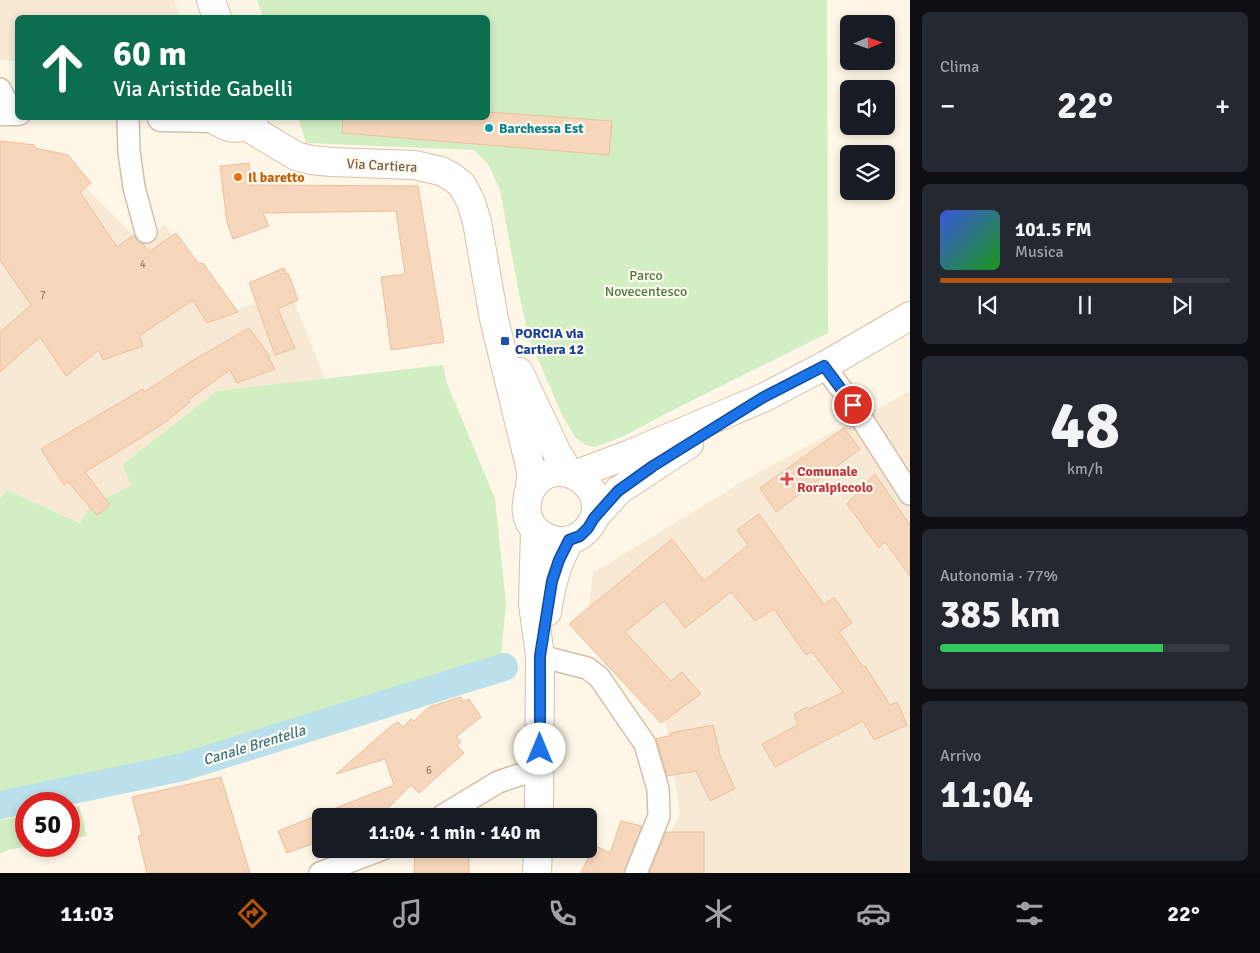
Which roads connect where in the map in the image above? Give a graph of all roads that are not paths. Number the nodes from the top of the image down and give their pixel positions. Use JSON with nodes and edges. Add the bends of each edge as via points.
{"nodes":[{"id":1,"x":212,"y":0,"type":"edge"},
{"id":2,"x":216,"y":15,"type":"edge"},
{"id":3,"x":0,"y":89,"type":"edge"},
{"id":4,"x":10,"y":112,"type":"edge"},
{"id":5,"x":128,"y":120,"type":"edge"},
{"id":6,"x":216,"y":120,"type":"edge"},
{"id":7,"x":254,"y":120,"type":"edge"},
{"id":8,"x":146,"y":232,"type":"dead end"},
{"id":9,"x":910,"y":316,"type":"edge"},
{"id":10,"x":494,"y":319,"type":"junction"},
{"id":11,"x":824,"y":366,"type":"junction"},
{"id":12,"x":762,"y":398,"type":"junction"},
{"id":13,"x":571,"y":474,"type":"junction"},
{"id":14,"x":529,"y":493,"type":"junction"},
{"id":15,"x":910,"y":494,"type":"edge"},
{"id":16,"x":594,"y":518,"type":"junction"},
{"id":17,"x":535,"y":530,"type":"junction"},
{"id":18,"x":569,"y":540,"type":"junction"},
{"id":19,"x":540,"y":656,"type":"junction"},
{"id":20,"x":540,"y":768,"type":"junction"},
{"id":21,"x":455,"y":808,"type":"edge"},
{"id":22,"x":539,"y":808,"type":"edge"},
{"id":23,"x":359,"y":858,"type":"edge"},
{"id":24,"x":538,"y":858,"type":"edge"},
{"id":25,"x":320,"y":873,"type":"edge"},
{"id":26,"x":537,"y":873,"type":"edge"},
{"id":27,"x":636,"y":873,"type":"edge"}],
"edges":[{"from":1,"to":2,"type":"main road"},
{"from":3,"to":4,"type":"street"},
{"from":5,"to":8,"type":"street","via":[[134,186]]},
{"from":6,"to":7,"type":"main road","via":[[225,127],[238,128]]},
{"from":7,"to":10,"type":"main road","name":"Via Cartiera","via":[[281,147],[296,156],[331,162],[414,165],[441,171],[462,185],[477,222]]},
{"from":9,"to":11,"type":"main road"},
{"from":10,"to":13,"type":"main road","name":"Via Cartiera","via":[[556,453]]},
{"from":10,"to":14,"type":"main road","name":"Via Cartiera","via":[[529,462]]},
{"from":11,"to":12,"type":"main road"},
{"from":11,"to":15,"type":"street"},
{"from":12,"to":13,"type":"main road","via":[[630,454]]},
{"from":12,"to":16,"type":"main road","via":[[618,491]]},
{"from":13,"to":14,"type":"main road","via":[[558,472],[545,476]]},
{"from":13,"to":16,"type":"main road","name":"Via Cartiera","via":[[584,481],[592,491]]},
{"from":14,"to":17,"type":"main road","name":"Via Cartiera","via":[[526,506]]},
{"from":16,"to":18,"type":"main road","name":"Via Cartiera","via":[[584,532]]},
{"from":17,"to":18,"type":"main road","via":[[556,541]]},
{"from":17,"to":19,"type":"main road","name":"Via Cartiera","via":[[533,604]]},
{"from":18,"to":19,"type":"main road","name":"Via Cartiera","via":[[552,581]]},
{"from":19,"to":20,"type":"main road","name":"Via Cartiera"},
{"from":19,"to":27,"type":"street","via":[[587,668],[599,677],[645,744],[658,789],[659,816]]},
{"from":20,"to":21,"type":"street","via":[[498,782]]},
{"from":20,"to":22,"type":"main road","name":"Via Cartiera"},
{"from":23,"to":25,"type":"street"},
{"from":24,"to":26,"type":"main road"}]}
